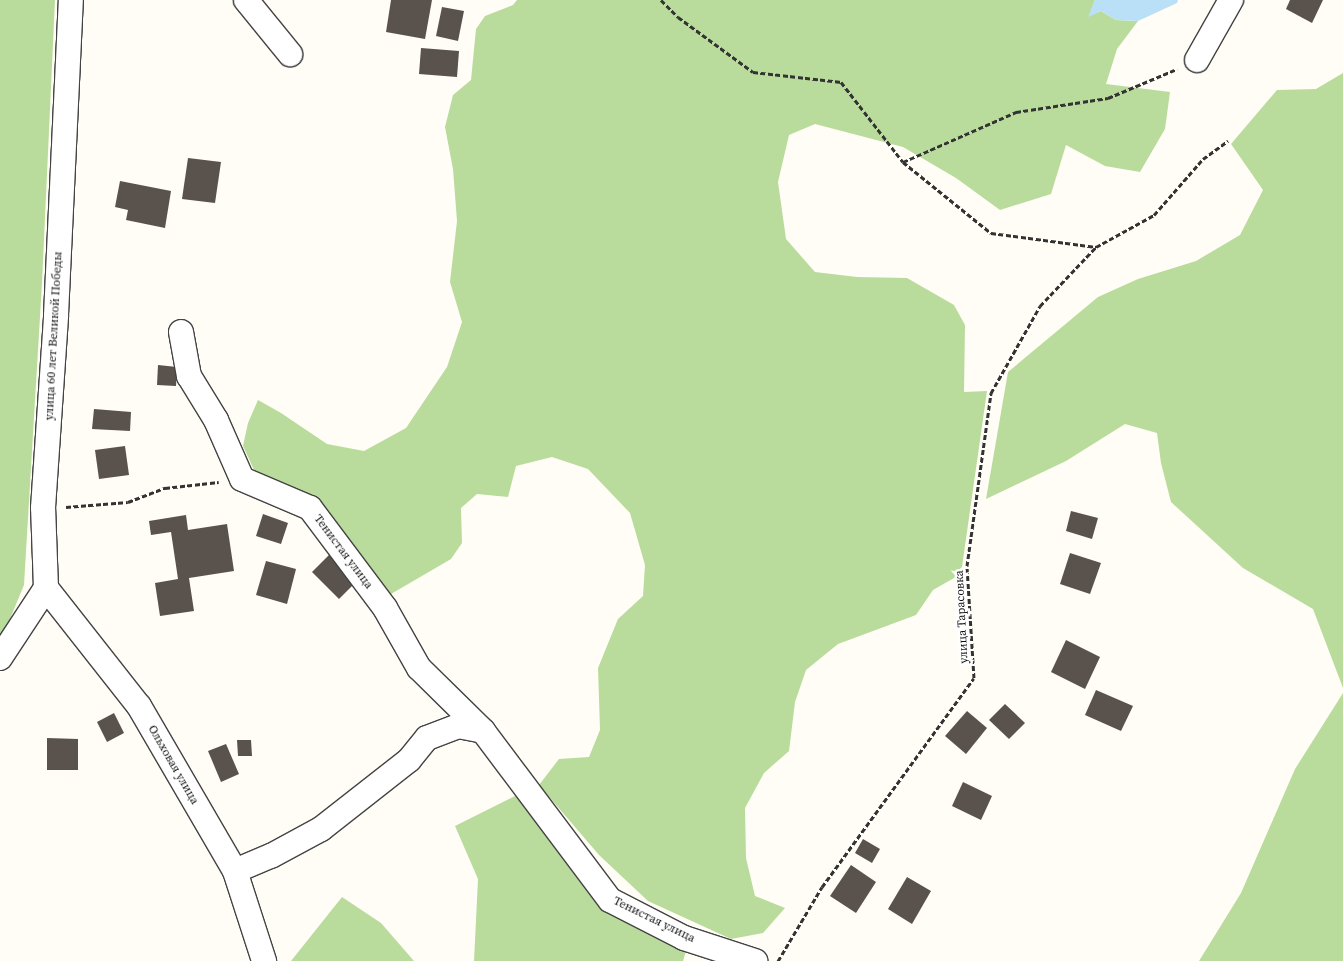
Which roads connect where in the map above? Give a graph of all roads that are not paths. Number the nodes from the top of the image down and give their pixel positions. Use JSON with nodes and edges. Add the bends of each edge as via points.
{"nodes":[{"id":1,"x":71,"y":0,"type":"edge"},
{"id":2,"x":246,"y":0,"type":"edge"},
{"id":3,"x":1231,"y":0,"type":"edge"},
{"id":4,"x":290,"y":54,"type":"dead end"},
{"id":5,"x":1197,"y":60,"type":"road end"},
{"id":6,"x":181,"y":332,"type":"dead end"},
{"id":7,"x":46,"y":588,"type":"junction"},
{"id":8,"x":0,"y":658,"type":"edge"},
{"id":9,"x":483,"y":731,"type":"junction"},
{"id":10,"x":235,"y":871,"type":"junction"},
{"id":11,"x":264,"y":961,"type":"edge"},
{"id":12,"x":754,"y":961,"type":"edge"}],
"edges":[{"from":1,"to":7,"type":"street","name":"улица 60 лет Великой Победы","via":[[43,508]]},
{"from":2,"to":4,"type":"street"},
{"from":3,"to":5,"type":"street"},
{"from":6,"to":9,"type":"street","name":"Тенистая улица","via":[[189,376],[216,420],[242,479],[310,508],[385,608],[420,668]]},
{"from":7,"to":8,"type":"street"},
{"from":7,"to":10,"type":"street","name":"Ольховая улица","via":[[139,706]]},
{"from":9,"to":10,"type":"street","via":[[458,726],[427,738],[409,760],[321,829]]},
{"from":9,"to":12,"type":"street","name":"Тенистая улица","via":[[610,900],[684,938]]},
{"from":10,"to":11,"type":"street","name":"Ольховая улица"}]}
